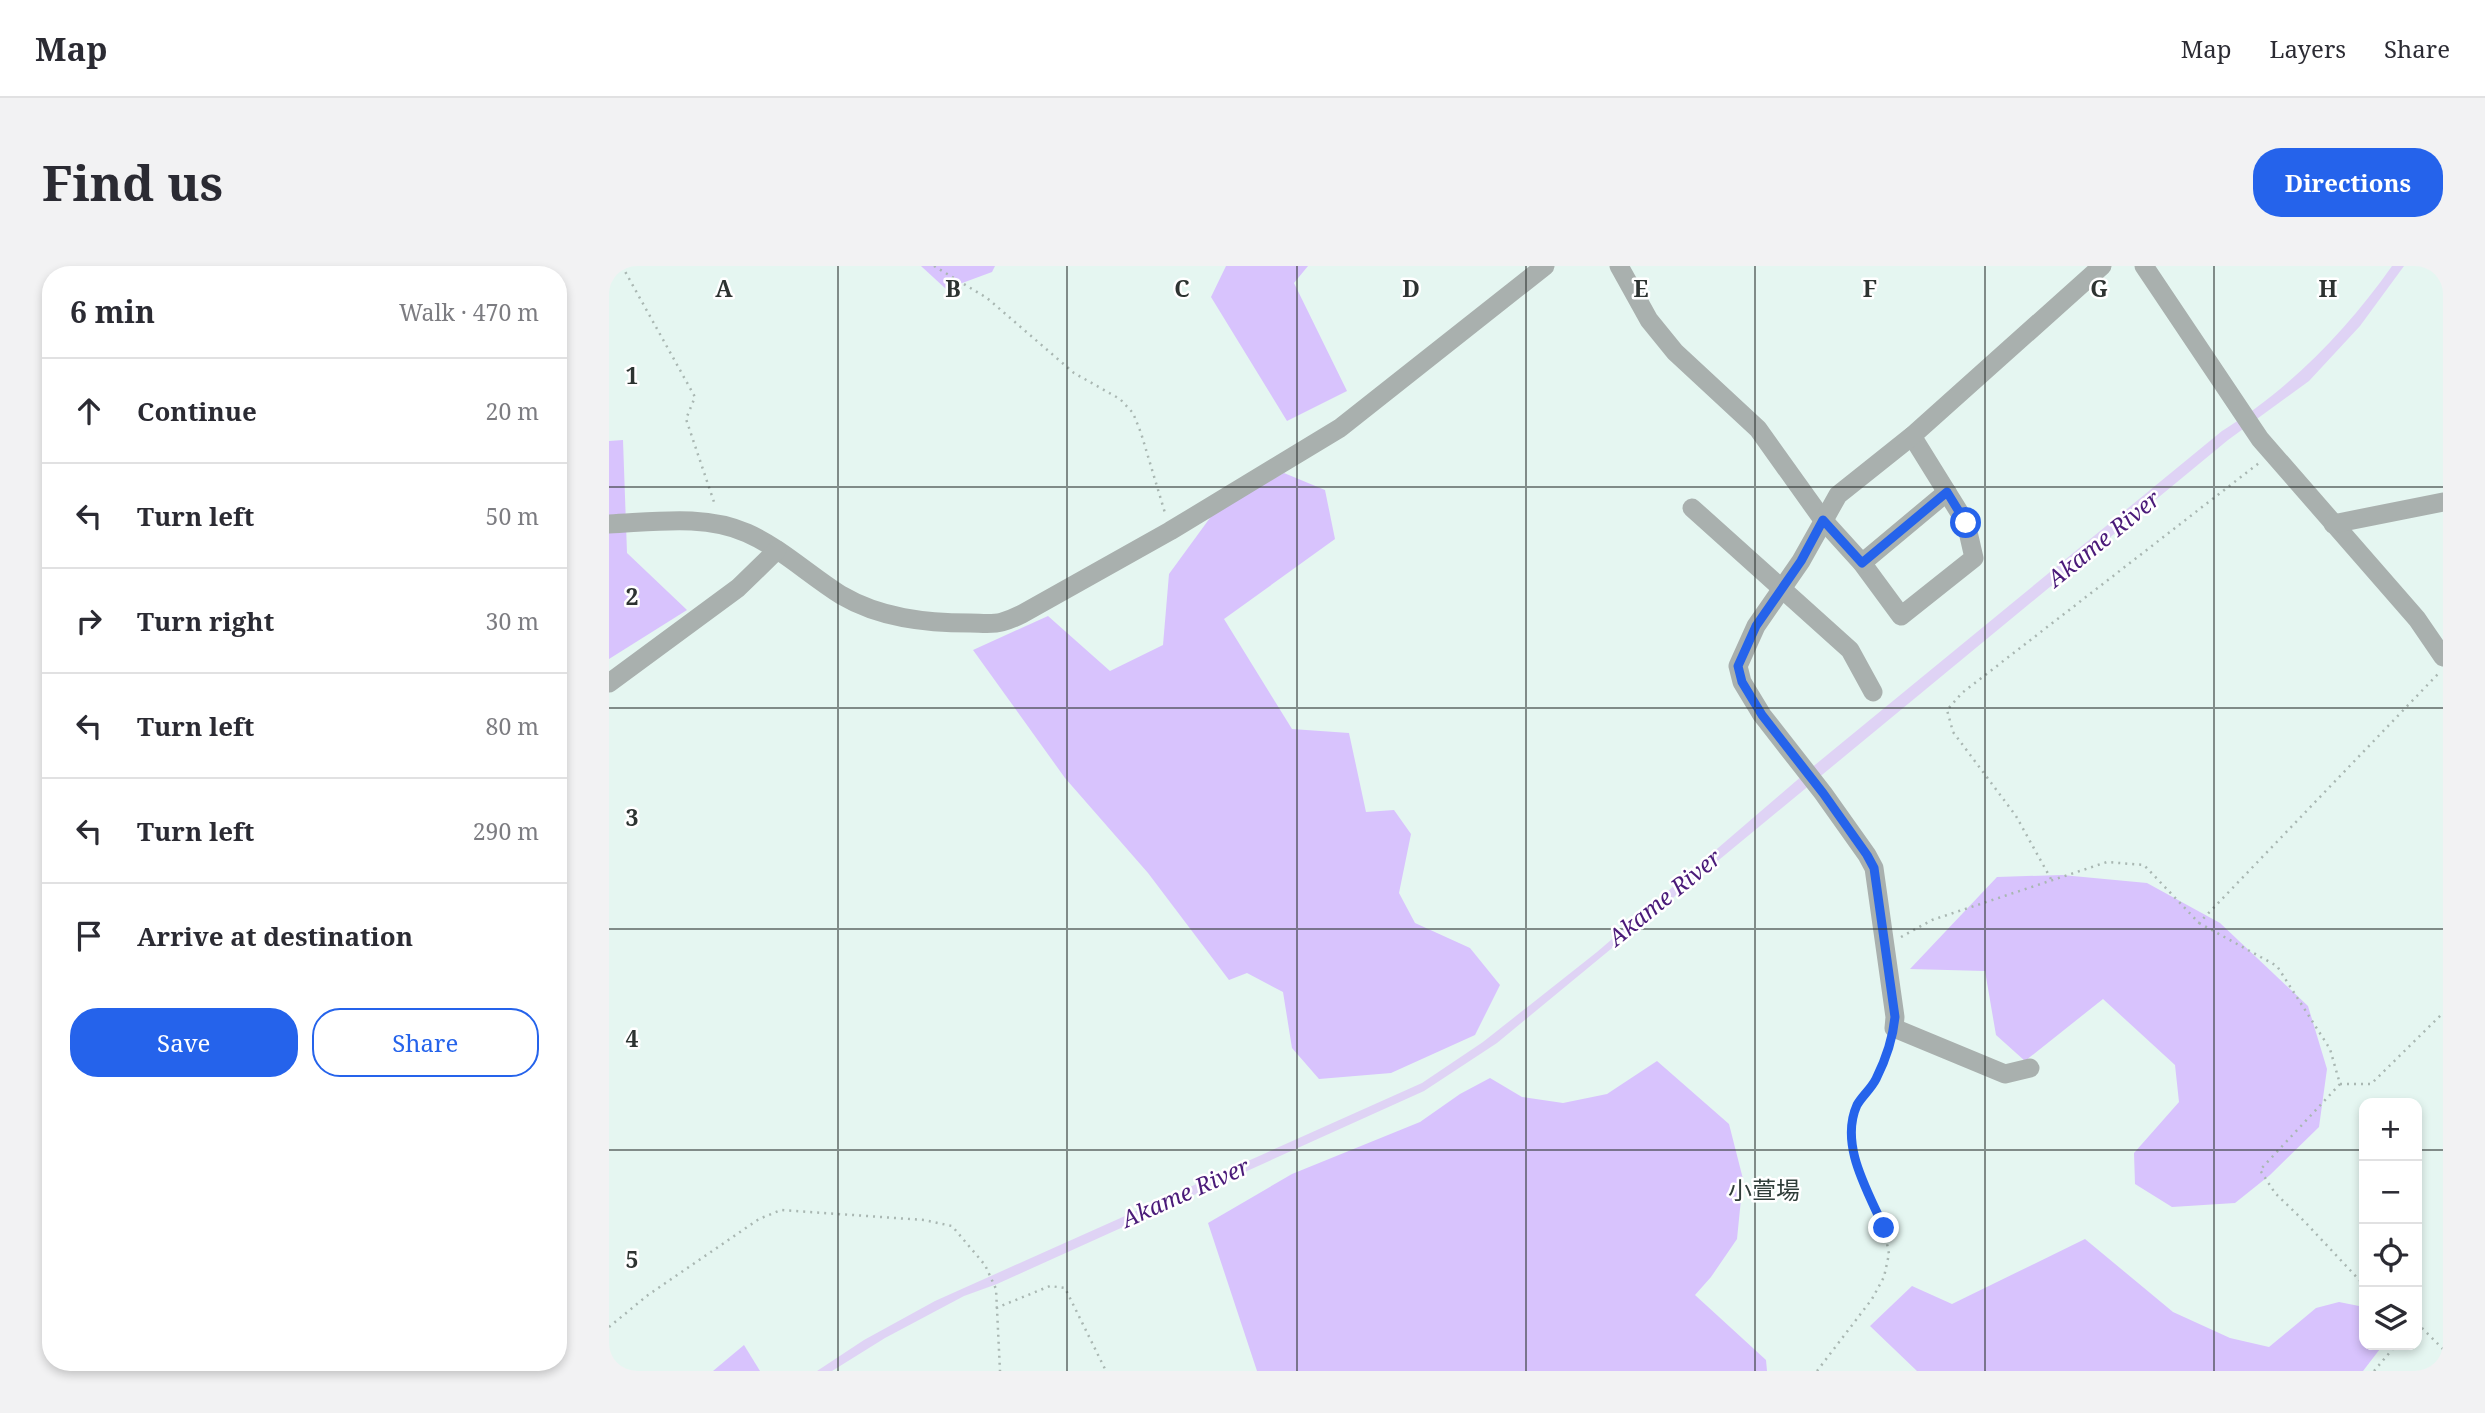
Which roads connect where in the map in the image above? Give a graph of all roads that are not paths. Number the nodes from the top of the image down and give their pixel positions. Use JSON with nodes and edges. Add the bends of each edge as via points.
{"nodes":[{"id":1,"x":1545,"y":266,"type":"edge"},
{"id":2,"x":1619,"y":266,"type":"edge"},
{"id":3,"x":2102,"y":266,"type":"edge"},
{"id":4,"x":2144,"y":266,"type":"edge"},
{"id":5,"x":1912,"y":436,"type":"junction"},
{"id":6,"x":1947,"y":492,"type":"junction"},
{"id":7,"x":2443,"y":502,"type":"edge"},
{"id":8,"x":1692,"y":508,"type":"dead end"},
{"id":9,"x":1823,"y":520,"type":"junction"},
{"id":10,"x":609,"y":524,"type":"edge"},
{"id":11,"x":2333,"y":524,"type":"junction"},
{"id":12,"x":777,"y":550,"type":"junction"},
{"id":13,"x":1862,"y":563,"type":"junction"},
{"id":14,"x":1780,"y":590,"type":"junction"},
{"id":15,"x":2443,"y":657,"type":"edge"},
{"id":16,"x":609,"y":683,"type":"edge"},
{"id":17,"x":1873,"y":692,"type":"dead end"},
{"id":18,"x":2030,"y":1068,"type":"dead end"}],
"edges":[{"from":1,"to":12,"type":"street","via":[[1340,428],[1170,531],[1000,623],[887,615],[861,606]]},
{"from":2,"to":9,"type":"street","via":[[1649,320],[1675,352],[1758,429]]},
{"from":3,"to":5,"type":"street"},
{"from":4,"to":11,"type":"street","via":[[2266,446]]},
{"from":5,"to":6,"type":"street"},
{"from":5,"to":9,"type":"street","via":[[1838,495]]},
{"from":6,"to":13,"type":"street"},
{"from":6,"to":13,"type":"street","via":[[1966,523],[1974,558],[1901,616]]},
{"from":7,"to":11,"type":"street"},
{"from":8,"to":14,"type":"street"},
{"from":9,"to":13,"type":"street"},
{"from":9,"to":14,"type":"street"},
{"from":10,"to":12,"type":"street","via":[[722,525]]},
{"from":11,"to":15,"type":"street","via":[[2417,620]]},
{"from":12,"to":16,"type":"street","via":[[738,588]]},
{"from":14,"to":17,"type":"street","via":[[1850,650]]},
{"from":14,"to":18,"type":"street","via":[[1756,626],[1738,666],[1742,682],[1874,868],[1894,1028],[2005,1074]]}]}
